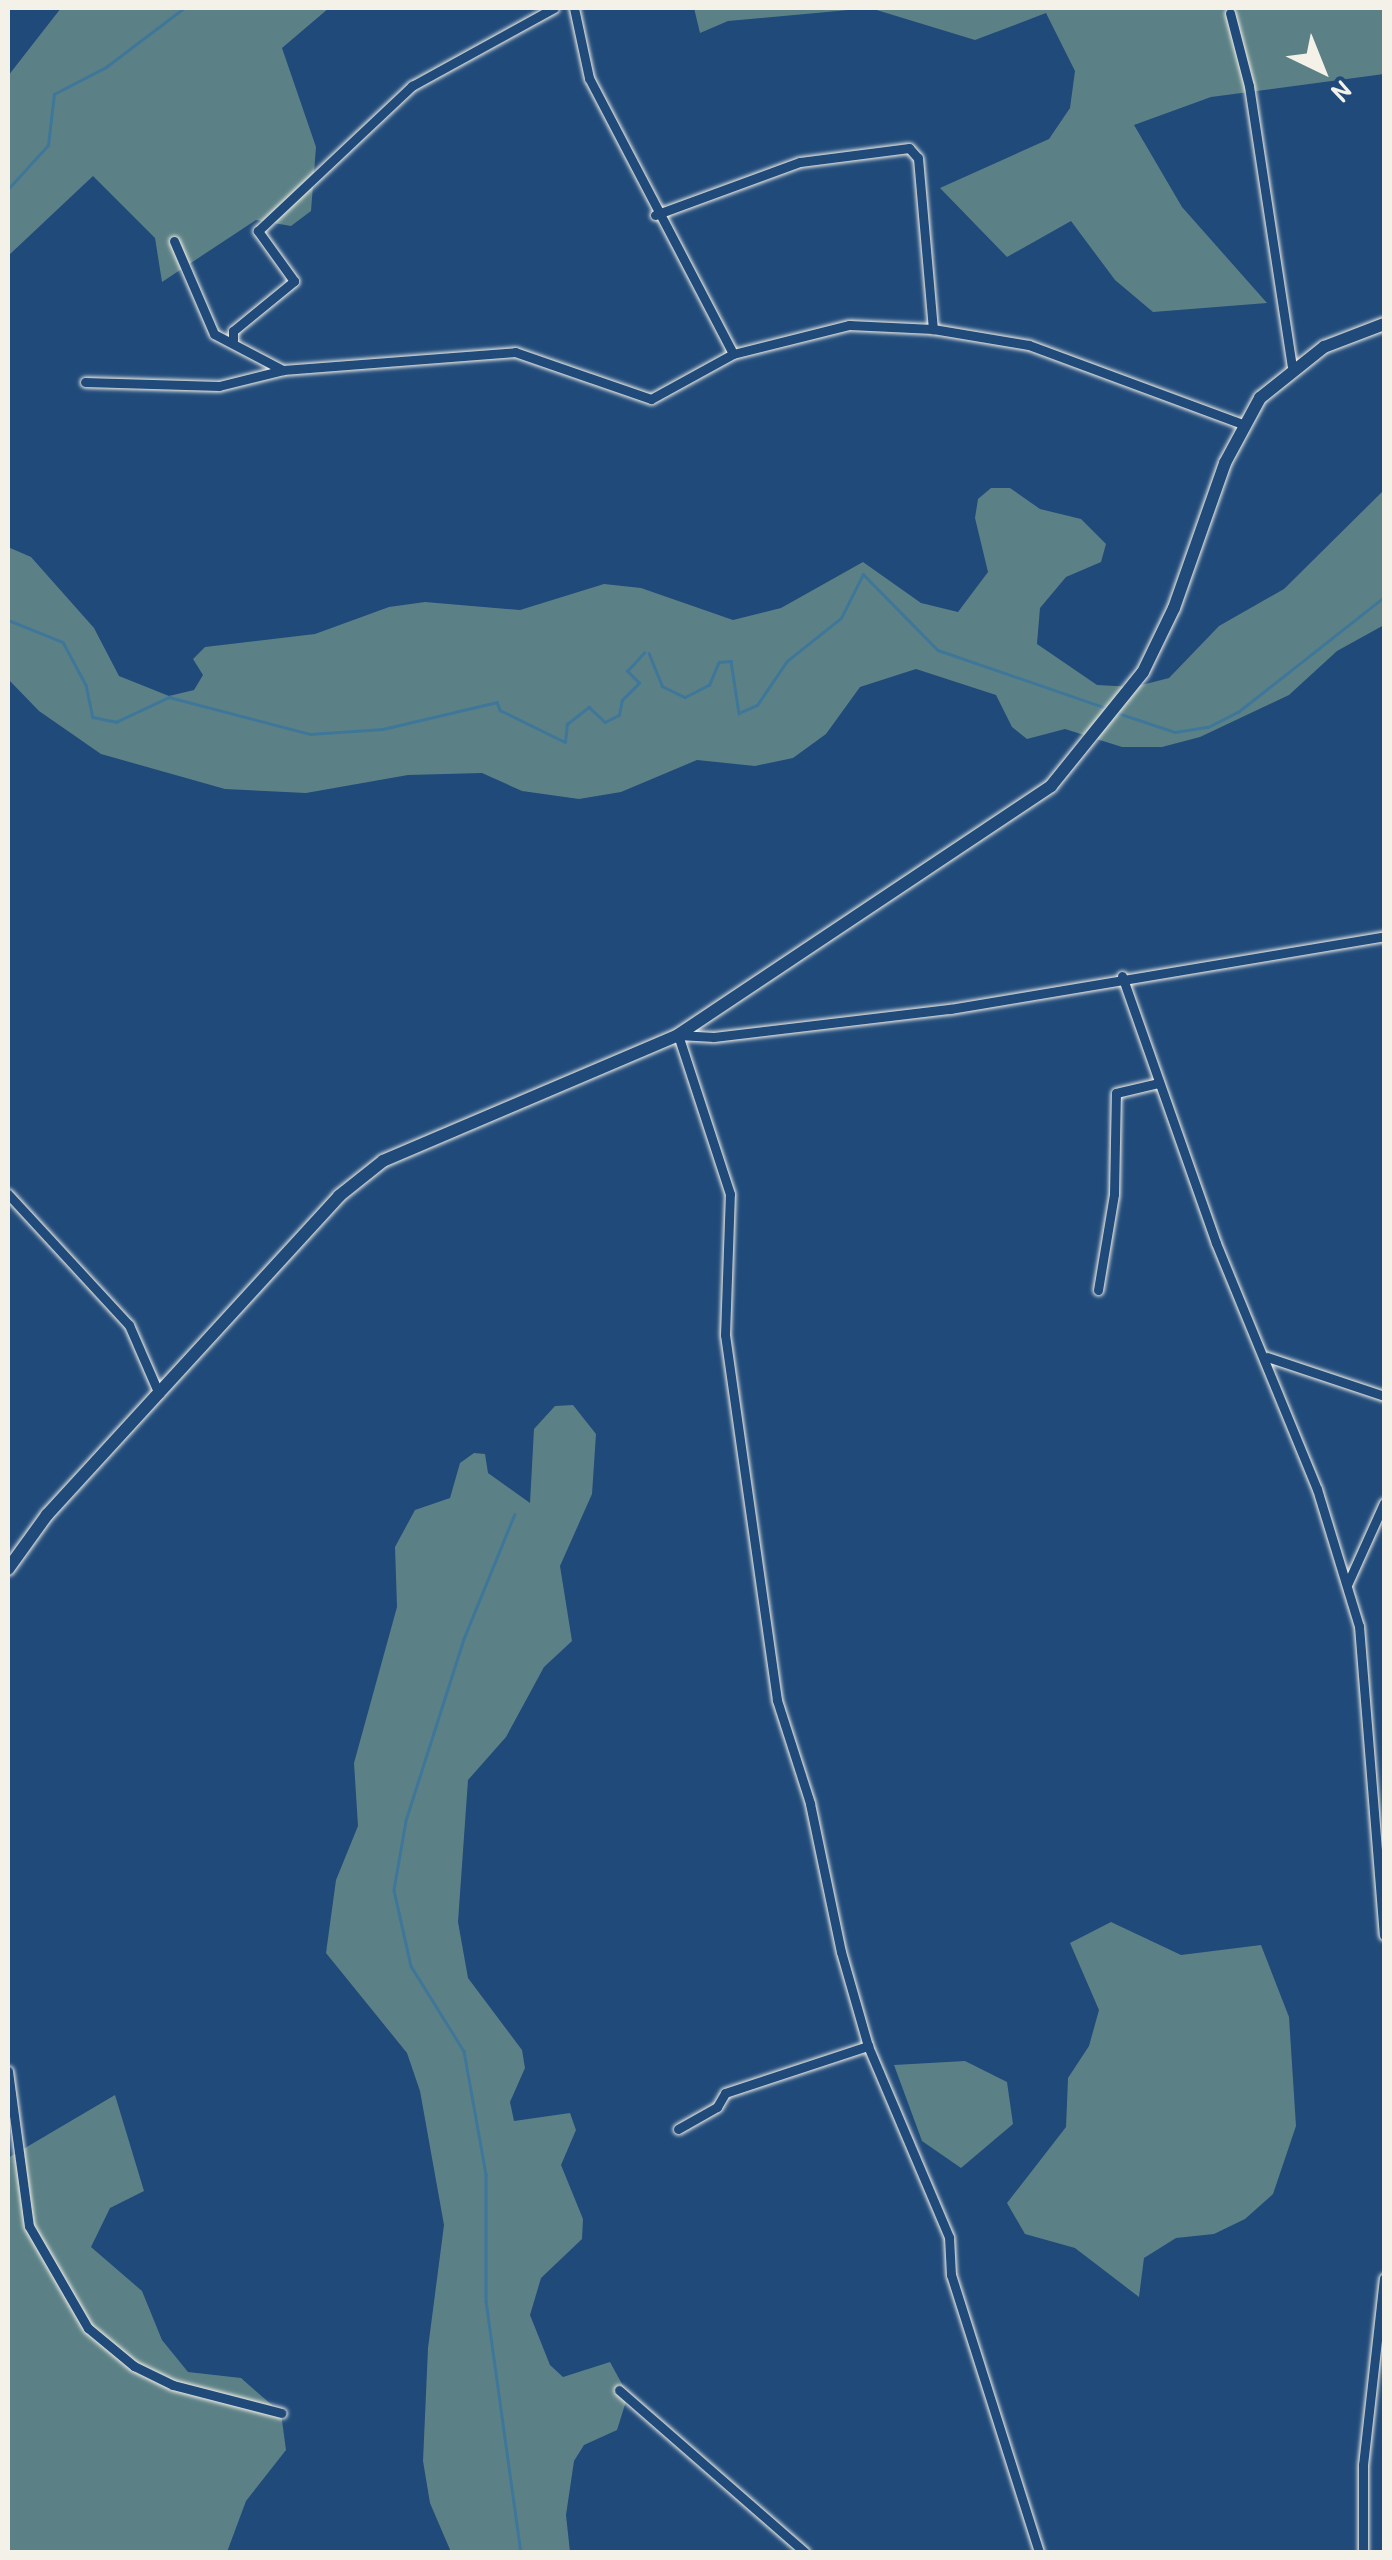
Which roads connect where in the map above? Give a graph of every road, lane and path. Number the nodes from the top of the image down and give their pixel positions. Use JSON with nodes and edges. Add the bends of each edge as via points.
{"nodes":[{"id":1,"x":554,"y":8,"type":"edge"},
{"id":2,"x":574,"y":8,"type":"edge"},
{"id":3,"x":1230,"y":13,"type":"dead end"},
{"id":4,"x":655,"y":215,"type":"junction"},
{"id":5,"x":174,"y":241,"type":"dead end"},
{"id":6,"x":1384,"y":324,"type":"edge"},
{"id":7,"x":934,"y":329,"type":"junction"},
{"id":8,"x":232,"y":340,"type":"junction"},
{"id":9,"x":733,"y":354,"type":"junction"},
{"id":10,"x":1292,"y":366,"type":"junction"},
{"id":11,"x":283,"y":370,"type":"junction"},
{"id":12,"x":84,"y":382,"type":"dead end"},
{"id":13,"x":1243,"y":424,"type":"junction"},
{"id":14,"x":1384,"y":936,"type":"edge"},
{"id":15,"x":1122,"y":976,"type":"junction"},
{"id":16,"x":678,"y":1035,"type":"junction"},
{"id":17,"x":1158,"y":1083,"type":"junction"},
{"id":18,"x":8,"y":1194,"type":"edge"},
{"id":19,"x":1098,"y":1290,"type":"dead end"},
{"id":20,"x":1267,"y":1357,"type":"junction"},
{"id":21,"x":160,"y":1396,"type":"junction"},
{"id":22,"x":1384,"y":1396,"type":"edge"},
{"id":23,"x":1384,"y":1503,"type":"edge"},
{"id":24,"x":8,"y":1569,"type":"edge"},
{"id":25,"x":1347,"y":1585,"type":"junction"},
{"id":26,"x":1384,"y":1936,"type":"edge"},
{"id":27,"x":868,"y":2046,"type":"junction"},
{"id":28,"x":8,"y":2071,"type":"edge"},
{"id":29,"x":678,"y":2128,"type":"dead end"},
{"id":30,"x":1384,"y":2278,"type":"edge"},
{"id":31,"x":1384,"y":2378,"type":"edge"},
{"id":32,"x":1372,"y":2384,"type":"junction"},
{"id":33,"x":619,"y":2390,"type":"dead end"},
{"id":34,"x":281,"y":2412,"type":"dead end"},
{"id":35,"x":805,"y":2552,"type":"edge"},
{"id":36,"x":1039,"y":2552,"type":"edge"},
{"id":37,"x":1363,"y":2552,"type":"edge"}],
"edges":[{"from":1,"to":8,"type":"street","via":[[412,86],[258,231],[294,280],[232,332]]},
{"from":2,"to":4,"type":"street","via":[[589,78]]},
{"from":3,"to":10,"type":"street","via":[[1249,86]]},
{"from":4,"to":7,"type":"street","via":[[800,162],[909,148],[918,158]]},
{"from":4,"to":9,"type":"street"},
{"from":5,"to":8,"type":"street","via":[[214,334]]},
{"from":6,"to":10,"type":"street"},
{"from":7,"to":9,"type":"street","via":[[849,325]]},
{"from":7,"to":13,"type":"street","via":[[1028,345]]},
{"from":8,"to":11,"type":"street"},
{"from":9,"to":11,"type":"street","via":[[651,399],[515,352]]},
{"from":10,"to":13,"type":"street"},
{"from":11,"to":12,"type":"street","via":[[219,386]]},
{"from":13,"to":16,"type":"street","via":[[1142,672],[1051,786]]},
{"from":14,"to":15,"type":"street"},
{"from":15,"to":16,"type":"street","via":[[950,1008],[714,1037]]},
{"from":15,"to":17,"type":"street"},
{"from":16,"to":21,"type":"street","via":[[383,1161],[340,1196]]},
{"from":16,"to":27,"type":"street","via":[[730,1194],[725,1335],[777,1700],[810,1804],[840,1952]]},
{"from":17,"to":19,"type":"street","via":[[1116,1093],[1114,1194]]},
{"from":17,"to":20,"type":"street","via":[[1216,1244]]},
{"from":18,"to":21,"type":"street","via":[[129,1325]]},
{"from":20,"to":22,"type":"street"},
{"from":20,"to":25,"type":"street"},
{"from":21,"to":24,"type":"street","via":[[47,1515]]},
{"from":23,"to":25,"type":"street"},
{"from":25,"to":26,"type":"street","via":[[1370,1711]]},
{"from":27,"to":29,"type":"street","via":[[724,2092],[717,2107]]},
{"from":27,"to":36,"type":"street","via":[[949,2236],[951,2275]]},
{"from":28,"to":34,"type":"street","via":[[29,2226],[88,2328],[134,2366],[173,2385]]},
{"from":30,"to":32,"type":"street"},
{"from":31,"to":32,"type":"street"},
{"from":32,"to":37,"type":"street"},
{"from":33,"to":35,"type":"street"}]}
